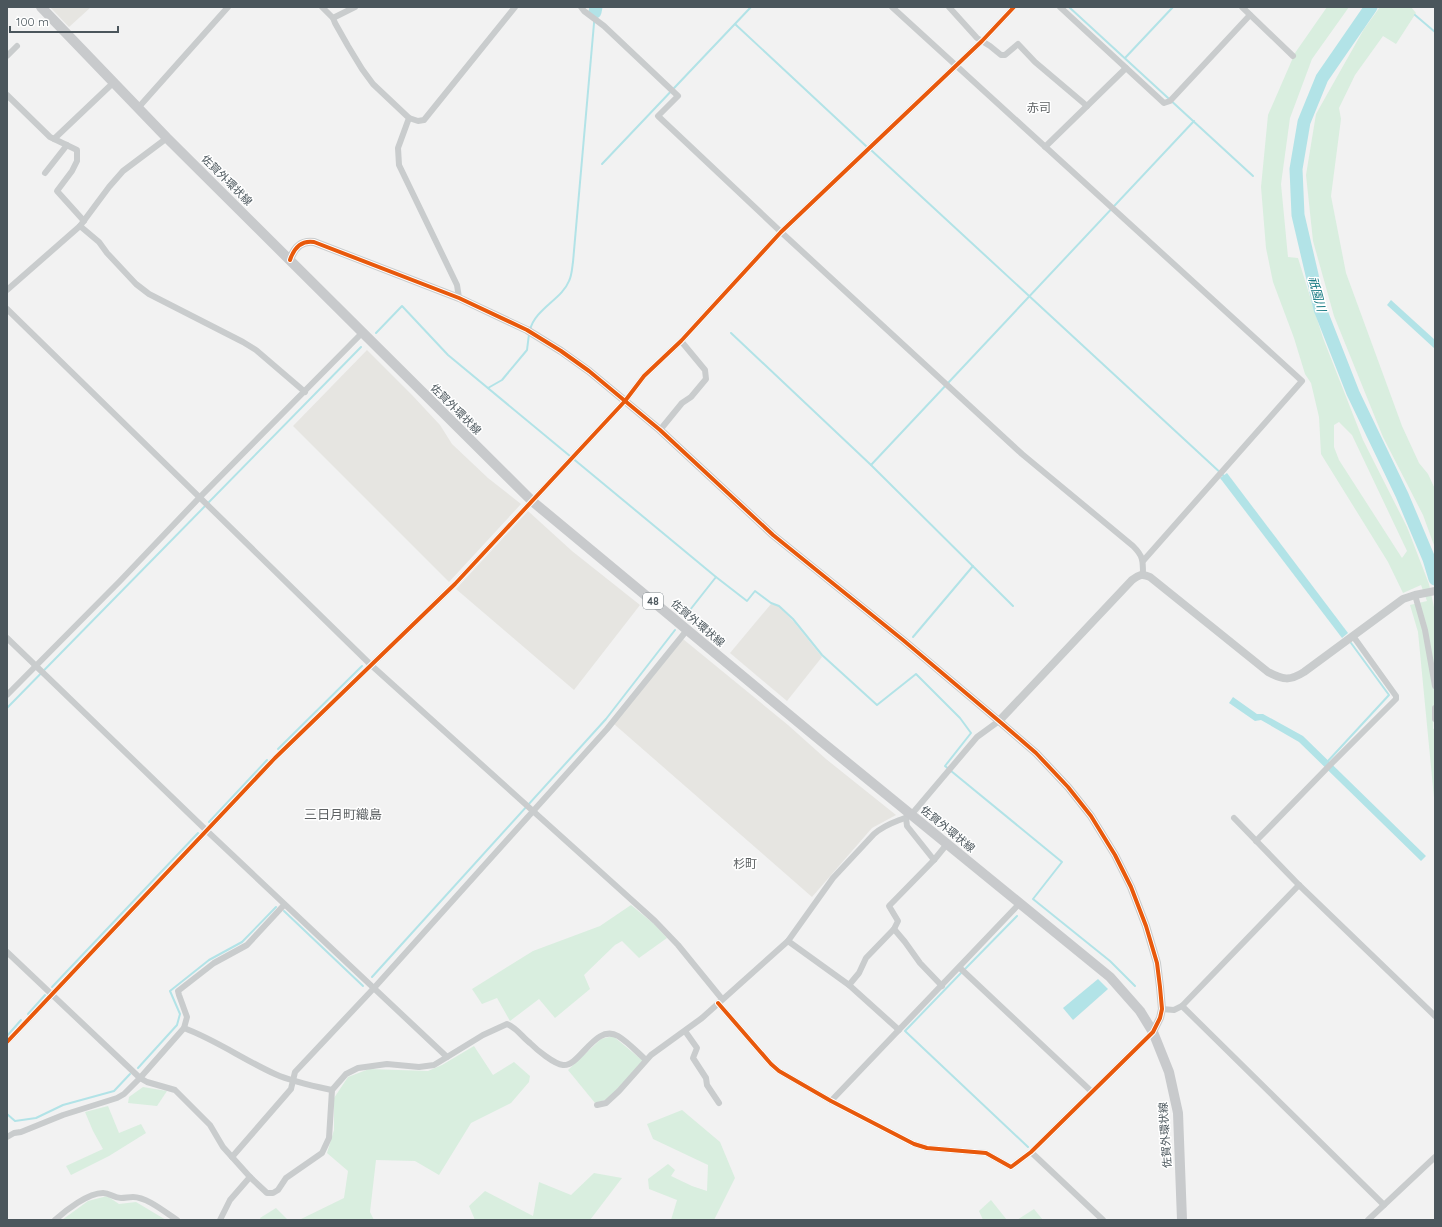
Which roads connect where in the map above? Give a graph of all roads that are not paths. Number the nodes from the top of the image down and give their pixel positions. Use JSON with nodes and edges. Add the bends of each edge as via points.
{"nodes":[{"id":1,"x":41,"y":7,"type":"edge"},
{"id":2,"x":228,"y":7,"type":"edge"},
{"id":3,"x":322,"y":7,"type":"edge"},
{"id":4,"x":355,"y":7,"type":"edge"},
{"id":5,"x":516,"y":7,"type":"edge"},
{"id":6,"x":892,"y":7,"type":"edge"},
{"id":7,"x":949,"y":7,"type":"edge"},
{"id":8,"x":1014,"y":7,"type":"edge"},
{"id":9,"x":1060,"y":7,"type":"edge"},
{"id":10,"x":1242,"y":7,"type":"edge"},
{"id":11,"x":582,"y":9,"type":"edge"},
{"id":12,"x":1250,"y":15,"type":"junction"},
{"id":13,"x":333,"y":18,"type":"junction"},
{"id":14,"x":982,"y":41,"type":"junction"},
{"id":15,"x":17,"y":46,"type":"dead end"},
{"id":16,"x":7,"y":56,"type":"edge"},
{"id":17,"x":1293,"y":56,"type":"dead end"},
{"id":18,"x":956,"y":66,"type":"junction"},
{"id":19,"x":1126,"y":68,"type":"junction"},
{"id":20,"x":113,"y":83,"type":"junction"},
{"id":21,"x":7,"y":95,"type":"edge"},
{"id":22,"x":1087,"y":106,"type":"junction"},
{"id":23,"x":138,"y":108,"type":"junction"},
{"id":24,"x":409,"y":118,"type":"junction"},
{"id":25,"x":167,"y":138,"type":"junction"},
{"id":26,"x":54,"y":139,"type":"junction"},
{"id":27,"x":67,"y":145,"type":"junction"},
{"id":28,"x":1045,"y":147,"type":"junction"},
{"id":29,"x":45,"y":173,"type":"dead end"},
{"id":30,"x":82,"y":224,"type":"junction"},
{"id":31,"x":781,"y":232,"type":"junction"},
{"id":32,"x":290,"y":260,"type":"junction"},
{"id":33,"x":7,"y":290,"type":"edge"},
{"id":34,"x":459,"y":298,"type":"junction"},
{"id":35,"x":7,"y":309,"type":"edge"},
{"id":36,"x":362,"y":333,"type":"junction"},
{"id":37,"x":681,"y":341,"type":"junction"},
{"id":38,"x":305,"y":392,"type":"junction"},
{"id":39,"x":625,"y":401,"type":"junction"},
{"id":40,"x":660,"y":430,"type":"junction"},
{"id":41,"x":199,"y":498,"type":"junction"},
{"id":42,"x":532,"y":501,"type":"junction"},
{"id":43,"x":1143,"y":561,"type":"junction"},
{"id":44,"x":1143,"y":574,"type":"junction"},
{"id":45,"x":1435,"y":591,"type":"edge"},
{"id":46,"x":1415,"y":595,"type":"junction"},
{"id":47,"x":687,"y":630,"type":"junction"},
{"id":48,"x":1352,"y":636,"type":"junction"},
{"id":49,"x":7,"y":638,"type":"edge"},
{"id":50,"x":36,"y":665,"type":"junction"},
{"id":51,"x":371,"y":666,"type":"junction"},
{"id":52,"x":1435,"y":686,"type":"edge"},
{"id":53,"x":7,"y":695,"type":"edge"},
{"id":54,"x":1435,"y":708,"type":"edge"},
{"id":55,"x":1435,"y":719,"type":"edge"},
{"id":56,"x":999,"y":721,"type":"junction"},
{"id":57,"x":533,"y":810,"type":"junction"},
{"id":58,"x":909,"y":816,"type":"junction"},
{"id":59,"x":1234,"y":818,"type":"dead end"},
{"id":60,"x":206,"y":831,"type":"junction"},
{"id":61,"x":1256,"y":841,"type":"junction"},
{"id":62,"x":947,"y":844,"type":"junction"},
{"id":63,"x":934,"y":860,"type":"junction"},
{"id":64,"x":1299,"y":885,"type":"junction"},
{"id":65,"x":1020,"y":904,"type":"junction"},
{"id":66,"x":284,"y":905,"type":"junction"},
{"id":67,"x":894,"y":929,"type":"junction"},
{"id":68,"x":788,"y":941,"type":"junction"},
{"id":69,"x":7,"y":952,"type":"edge"},
{"id":70,"x":960,"y":968,"type":"junction"},
{"id":71,"x":849,"y":986,"type":"junction"},
{"id":72,"x":942,"y":986,"type":"junction"},
{"id":73,"x":374,"y":988,"type":"junction"},
{"id":74,"x":51,"y":994,"type":"junction"},
{"id":75,"x":720,"y":1001,"type":"junction"},
{"id":76,"x":1182,"y":1006,"type":"junction"},
{"id":77,"x":1162,"y":1009,"type":"junction"},
{"id":78,"x":1435,"y":1016,"type":"edge"},
{"id":79,"x":184,"y":1028,"type":"junction"},
{"id":80,"x":900,"y":1030,"type":"junction"},
{"id":81,"x":685,"y":1031,"type":"junction"},
{"id":82,"x":1153,"y":1032,"type":"junction"},
{"id":83,"x":7,"y":1042,"type":"edge"},
{"id":84,"x":447,"y":1057,"type":"junction"},
{"id":85,"x":646,"y":1060,"type":"junction"},
{"id":86,"x":140,"y":1078,"type":"junction"},
{"id":87,"x":292,"y":1080,"type":"junction"},
{"id":88,"x":332,"y":1090,"type":"junction"},
{"id":89,"x":1092,"y":1092,"type":"junction"},
{"id":90,"x":831,"y":1101,"type":"junction"},
{"id":91,"x":719,"y":1104,"type":"dead end"},
{"id":92,"x":597,"y":1105,"type":"dead end"},
{"id":93,"x":7,"y":1137,"type":"edge"},
{"id":94,"x":1031,"y":1152,"type":"junction"},
{"id":95,"x":232,"y":1157,"type":"junction"},
{"id":96,"x":1435,"y":1157,"type":"edge"},
{"id":97,"x":250,"y":1177,"type":"junction"},
{"id":98,"x":1384,"y":1205,"type":"junction"},
{"id":99,"x":55,"y":1220,"type":"edge"},
{"id":100,"x":177,"y":1220,"type":"edge"},
{"id":101,"x":220,"y":1220,"type":"edge"},
{"id":102,"x":1102,"y":1220,"type":"edge"},
{"id":103,"x":1182,"y":1220,"type":"edge"},
{"id":104,"x":1368,"y":1220,"type":"edge"}],
"edges":[{"from":1,"to":20,"type":"main road","name":"佐賀外環状線","number":"48"},
{"from":2,"to":23,"type":"street"},
{"from":3,"to":13,"type":"street"},
{"from":4,"to":13,"type":"street"},
{"from":5,"to":24,"type":"street","via":[[424,120]]},
{"from":6,"to":18,"type":"street"},
{"from":7,"to":14,"type":"street"},
{"from":8,"to":14,"type":"street"},
{"from":9,"to":19,"type":"street"},
{"from":10,"to":12,"type":"street"},
{"from":11,"to":31,"type":"street","via":[[604,26],[678,96],[658,116]]},
{"from":12,"to":17,"type":"street"},
{"from":12,"to":19,"type":"street","via":[[1172,99],[1164,103]]},
{"from":13,"to":24,"type":"street","via":[[373,84]]},
{"from":14,"to":18,"type":"street"},
{"from":14,"to":22,"type":"street","via":[[1001,55],[1005,55],[1018,44],[1035,62]]},
{"from":15,"to":16,"type":"street"},
{"from":18,"to":28,"type":"street"},
{"from":18,"to":31,"type":"street"},
{"from":19,"to":22,"type":"street"},
{"from":20,"to":23,"type":"main road","name":"佐賀外環状線","number":"48"},
{"from":20,"to":26,"type":"street"},
{"from":21,"to":26,"type":"street"},
{"from":22,"to":28,"type":"street"},
{"from":23,"to":25,"type":"main road","name":"佐賀外環状線","number":"48"},
{"from":24,"to":34,"type":"street","via":[[398,148],[399,165],[458,285]]},
{"from":25,"to":30,"type":"street","via":[[123,171]]},
{"from":25,"to":32,"type":"main road","name":"佐賀外環状線","number":"48"},
{"from":26,"to":27,"type":"street"},
{"from":27,"to":29,"type":"street"},
{"from":27,"to":30,"type":"street","via":[[77,150],[77,161],[57,191]]},
{"from":28,"to":43,"type":"street","via":[[1302,381]]},
{"from":30,"to":33,"type":"street"},
{"from":30,"to":38,"type":"street","via":[[116,264],[149,294],[256,350]]},
{"from":31,"to":37,"type":"street"},
{"from":31,"to":43,"type":"street","via":[[1022,454],[1133,546]]},
{"from":32,"to":34,"type":"street","via":[[301,243],[314,242]]},
{"from":32,"to":36,"type":"main road","name":"佐賀外環状線","number":"48"},
{"from":34,"to":39,"type":"street","via":[[530,331],[561,351]]},
{"from":35,"to":41,"type":"street"},
{"from":36,"to":38,"type":"street"},
{"from":36,"to":42,"type":"main road","name":"佐賀外環状線","number":"48"},
{"from":37,"to":39,"type":"street","via":[[644,376]]},
{"from":37,"to":40,"type":"street","via":[[705,370],[706,378]]},
{"from":38,"to":41,"type":"street"},
{"from":39,"to":40,"type":"street"},
{"from":39,"to":42,"type":"street"},
{"from":40,"to":56,"type":"street","via":[[773,535]]},
{"from":41,"to":50,"type":"street"},
{"from":41,"to":51,"type":"street"},
{"from":42,"to":47,"type":"main road","name":"佐賀外環状線","number":"48"},
{"from":42,"to":51,"type":"street","via":[[455,584]]},
{"from":43,"to":44,"type":"street"},
{"from":44,"to":48,"type":"street","via":[[1278,678],[1295,677]]},
{"from":44,"to":56,"type":"street","via":[[1132,580]]},
{"from":45,"to":46,"type":"street"},
{"from":46,"to":48,"type":"street","via":[[1403,599]]},
{"from":46,"to":52,"type":"street","via":[[1426,630]]},
{"from":47,"to":57,"type":"street","via":[[607,729]]},
{"from":47,"to":58,"type":"main road","name":"佐賀外環状線","number":"48"},
{"from":48,"to":61,"type":"street","via":[[1396,699]]},
{"from":49,"to":50,"type":"street"},
{"from":50,"to":53,"type":"street"},
{"from":50,"to":60,"type":"street"},
{"from":51,"to":57,"type":"street"},
{"from":51,"to":60,"type":"street","via":[[275,758]]},
{"from":54,"to":55,"type":"street"},
{"from":56,"to":58,"type":"street","via":[[977,737]]},
{"from":56,"to":77,"type":"street","via":[[1036,753],[1068,786],[1091,816],[1115,855],[1146,926],[1157,963]]},
{"from":57,"to":73,"type":"street"},
{"from":57,"to":75,"type":"street","via":[[655,921],[678,945]]},
{"from":58,"to":62,"type":"main road","name":"佐賀外環状線","number":"48"},
{"from":58,"to":63,"type":"street","via":[[907,826]]},
{"from":58,"to":68,"type":"street","via":[[874,834],[834,878]]},
{"from":59,"to":61,"type":"street"},
{"from":60,"to":66,"type":"street"},
{"from":60,"to":74,"type":"street"},
{"from":61,"to":64,"type":"street"},
{"from":62,"to":63,"type":"street"},
{"from":62,"to":65,"type":"main road","name":"佐賀外環状線","number":"48"},
{"from":63,"to":67,"type":"street","via":[[889,906],[898,921]]},
{"from":64,"to":76,"type":"street"},
{"from":64,"to":78,"type":"street"},
{"from":65,"to":70,"type":"street"},
{"from":65,"to":82,"type":"main road","name":"佐賀外環状線","number":"48","via":[[1110,977],[1140,1011]]},
{"from":66,"to":73,"type":"street"},
{"from":66,"to":79,"type":"street","via":[[247,945],[214,963],[178,991],[187,1016]]},
{"from":67,"to":71,"type":"street","via":[[866,958],[859,974]]},
{"from":67,"to":72,"type":"street","via":[[920,963]]},
{"from":68,"to":71,"type":"street"},
{"from":68,"to":75,"type":"street"},
{"from":69,"to":74,"type":"street"},
{"from":70,"to":72,"type":"street"},
{"from":70,"to":89,"type":"street"},
{"from":71,"to":80,"type":"street"},
{"from":72,"to":80,"type":"street"},
{"from":73,"to":84,"type":"street"},
{"from":73,"to":87,"type":"street","via":[[295,1072]]},
{"from":74,"to":83,"type":"street"},
{"from":74,"to":86,"type":"street"},
{"from":75,"to":81,"type":"street"},
{"from":75,"to":90,"type":"street","via":[[771,1064]]},
{"from":76,"to":77,"type":"street","via":[[1174,1010]]},
{"from":76,"to":98,"type":"street"},
{"from":77,"to":82,"type":"street"},
{"from":79,"to":86,"type":"street"},
{"from":79,"to":87,"type":"street"},
{"from":80,"to":90,"type":"street"},
{"from":81,"to":85,"type":"street"},
{"from":81,"to":91,"type":"street","via":[[697,1048],[693,1058]]},
{"from":82,"to":89,"type":"street"},
{"from":82,"to":103,"type":"main road","name":"佐賀外環状線","number":"48","via":[[1169,1072],[1178,1113]]},
{"from":84,"to":85,"type":"street","via":[[507,1024],[513,1026],[557,1064],[565,1066],[604,1034],[618,1036]]},
{"from":84,"to":88,"type":"street","via":[[434,1065],[419,1067],[387,1064],[358,1068],[346,1074]]},
{"from":85,"to":92,"type":"street","via":[[619,1091],[606,1102]]},
{"from":86,"to":93,"type":"street","via":[[117,1098],[63,1115]]},
{"from":86,"to":95,"type":"street","via":[[175,1090],[210,1125]]},
{"from":87,"to":88,"type":"street"},
{"from":87,"to":95,"type":"street","via":[[291,1089]]},
{"from":88,"to":97,"type":"street","via":[[329,1138],[322,1153],[286,1178],[273,1193],[267,1193]]},
{"from":89,"to":94,"type":"street"},
{"from":90,"to":94,"type":"street","via":[[914,1144],[927,1148],[986,1153],[1011,1168]]},
{"from":94,"to":102,"type":"street"},
{"from":95,"to":97,"type":"street"},
{"from":96,"to":98,"type":"street"},
{"from":97,"to":101,"type":"street","via":[[230,1200]]},
{"from":98,"to":104,"type":"street"},
{"from":99,"to":100,"type":"street","via":[[87,1197],[101,1193],[120,1198],[141,1198]]}]}
